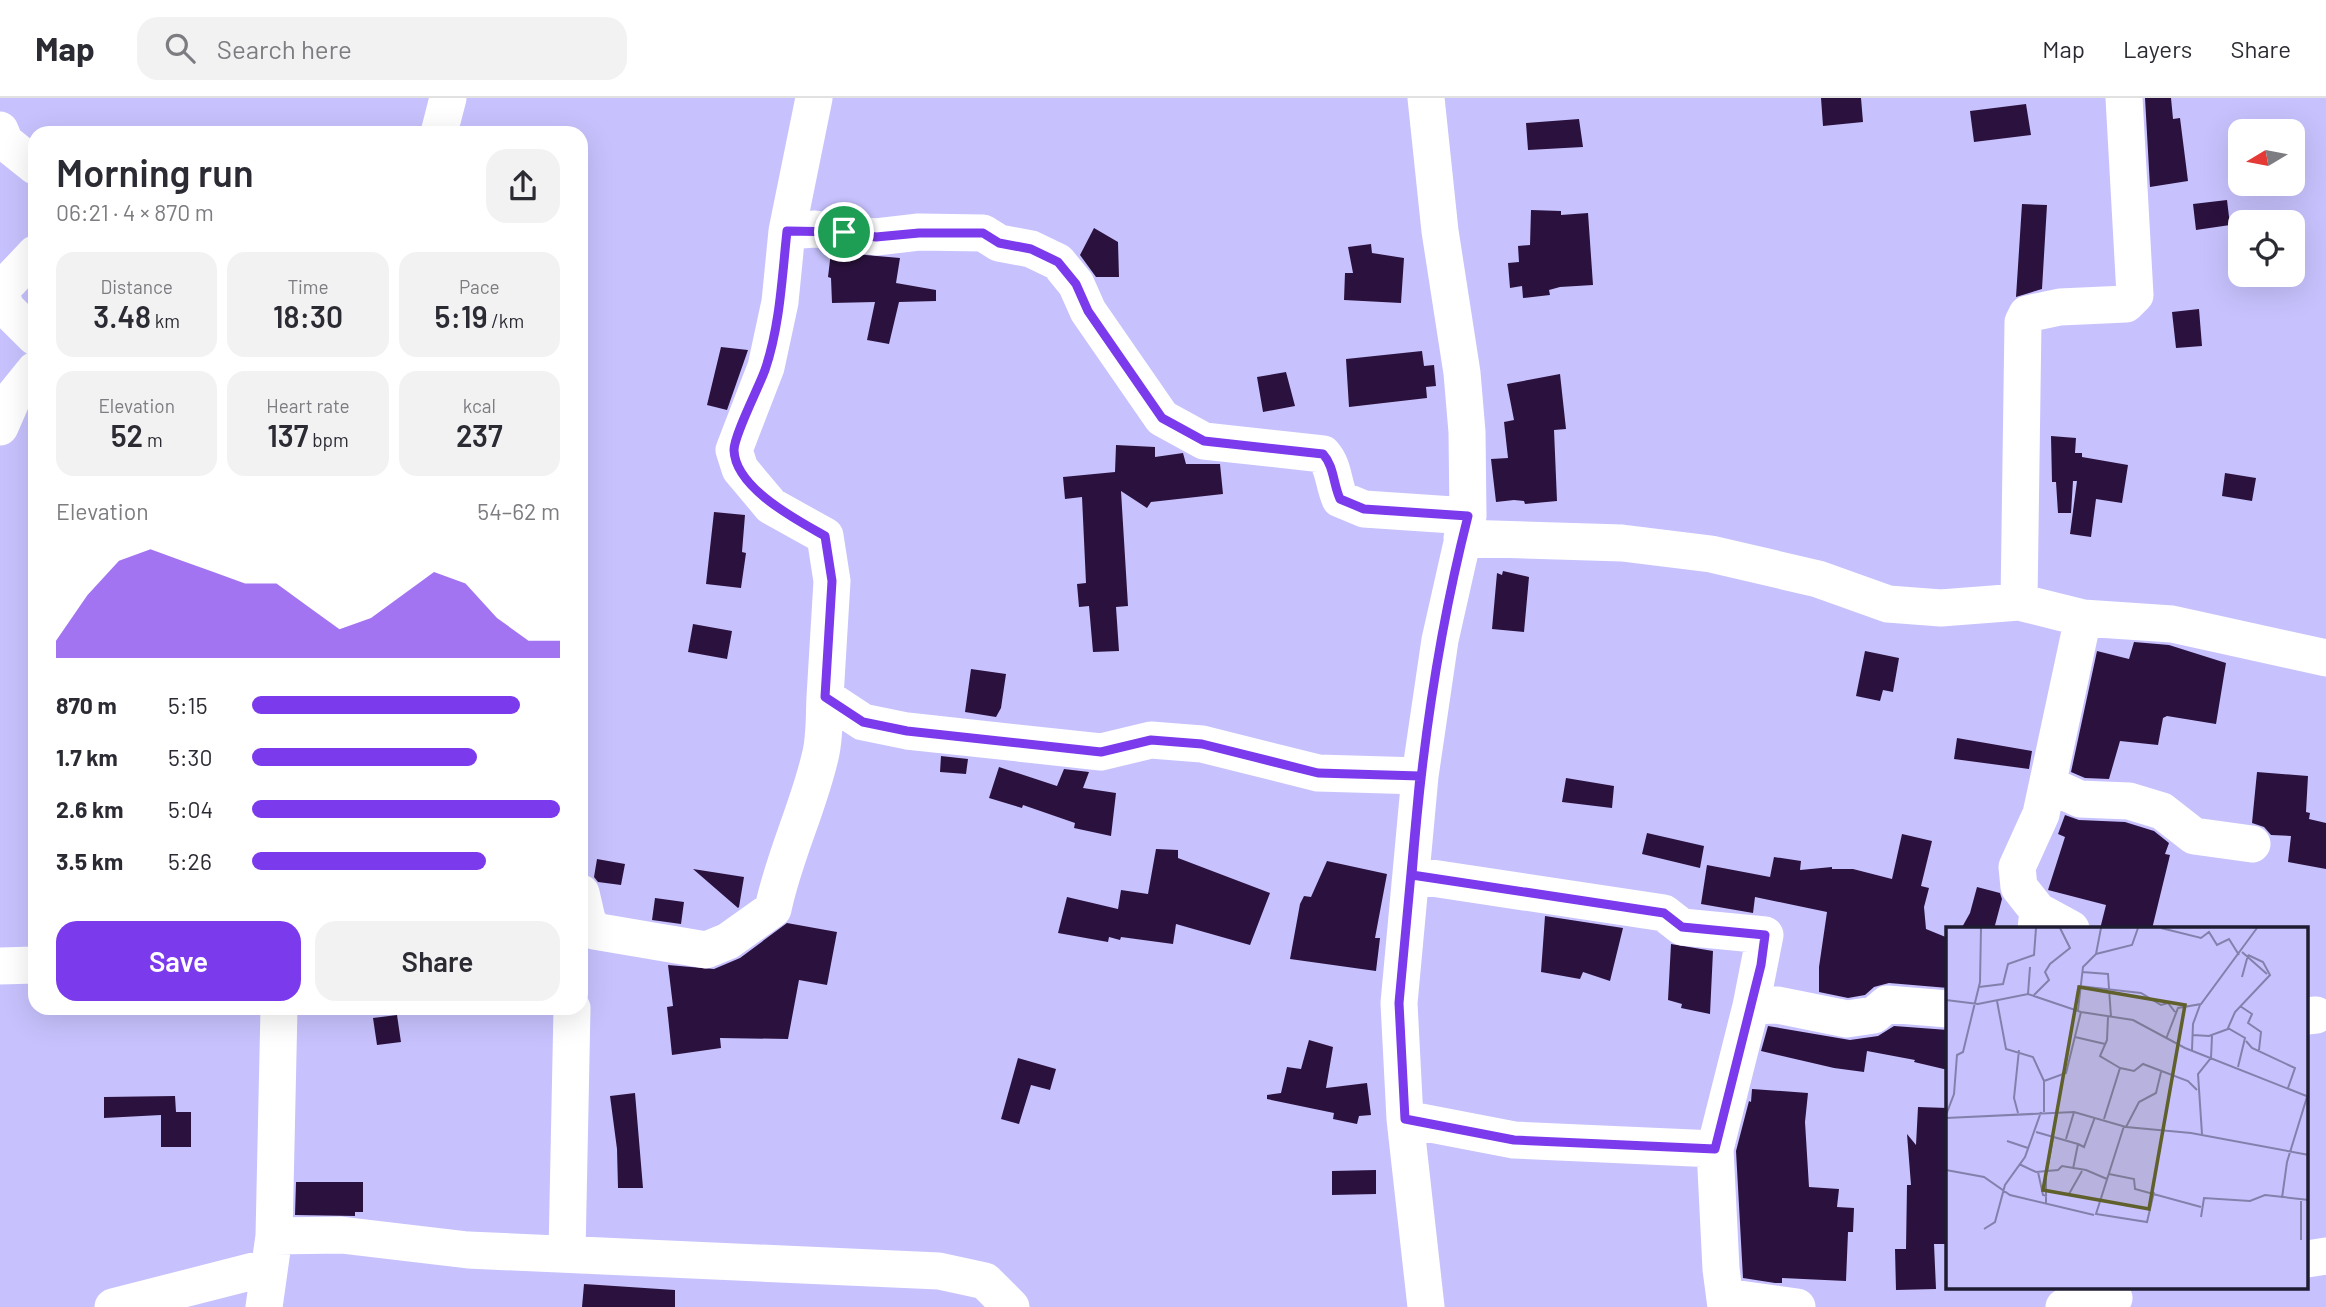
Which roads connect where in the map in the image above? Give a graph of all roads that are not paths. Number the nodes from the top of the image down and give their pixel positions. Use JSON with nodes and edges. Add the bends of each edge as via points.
{"nodes":[{"id":1,"x":448,"y":98,"type":"edge"},
{"id":2,"x":814,"y":98,"type":"edge"},
{"id":3,"x":1426,"y":98,"type":"edge"},
{"id":4,"x":2124,"y":98,"type":"edge"},
{"id":5,"x":441,"y":126,"type":"edge"},
{"id":6,"x":0,"y":130,"type":"edge"},
{"id":7,"x":28,"y":160,"type":"edge"},
{"id":8,"x":787,"y":231,"type":"junction"},
{"id":9,"x":28,"y":261,"type":"edge"},
{"id":10,"x":28,"y":330,"type":"edge"},
{"id":11,"x":28,"y":379,"type":"edge"},
{"id":12,"x":0,"y":427,"type":"edge"},
{"id":13,"x":1465,"y":527,"type":"junction"},
{"id":14,"x":2020,"y":603,"type":"junction"},
{"id":15,"x":2083,"y":618,"type":"junction"},
{"id":16,"x":2326,"y":658,"type":"edge"},
{"id":17,"x":825,"y":697,"type":"junction"},
{"id":18,"x":1420,"y":776,"type":"junction"},
{"id":19,"x":2049,"y":785,"type":"junction"},
{"id":20,"x":2252,"y":844,"type":"dead end"},
{"id":21,"x":1412,"y":875,"type":"junction"},
{"id":22,"x":2037,"y":920,"type":"edge"},
{"id":23,"x":588,"y":921,"type":"edge"},
{"id":24,"x":2063,"y":927,"type":"edge"},
{"id":25,"x":28,"y":965,"type":"edge"},
{"id":26,"x":0,"y":966,"type":"edge"},
{"id":27,"x":1751,"y":1006,"type":"junction"},
{"id":28,"x":1946,"y":1010,"type":"edge"},
{"id":29,"x":279,"y":1015,"type":"edge"},
{"id":30,"x":572,"y":1015,"type":"edge"},
{"id":31,"x":1405,"y":1119,"type":"junction"},
{"id":32,"x":1715,"y":1149,"type":"junction"},
{"id":33,"x":271,"y":1251,"type":"junction"},
{"id":34,"x":567,"y":1253,"type":"junction"},
{"id":35,"x":2326,"y":1256,"type":"edge"},
{"id":36,"x":2308,"y":1259,"type":"edge"},
{"id":37,"x":2122,"y":1298,"type":"edge"},
{"id":38,"x":1726,"y":1302,"type":"edge"},
{"id":39,"x":113,"y":1307,"type":"edge"},
{"id":40,"x":264,"y":1307,"type":"edge"},
{"id":41,"x":1011,"y":1307,"type":"edge"},
{"id":42,"x":1426,"y":1307,"type":"edge"},
{"id":43,"x":1797,"y":1307,"type":"edge"},
{"id":44,"x":2064,"y":1307,"type":"edge"}],
"edges":[{"from":1,"to":5,"type":"street"},
{"from":2,"to":8,"type":"street"},
{"from":3,"to":13,"type":"street","via":[[1440,232],[1462,373]]},
{"from":4,"to":14,"type":"street","via":[[2135,295],[2126,304],[2038,311],[2027,314],[2023,322]]},
{"from":6,"to":7,"type":"street","via":[[5,142]]},
{"from":8,"to":13,"type":"street","via":[[816,229],[876,237],[983,233],[999,243],[1031,249],[1058,262],[1076,284],[1088,311],[1162,418],[1204,441],[1323,454],[1331,462],[1332,481],[1340,499],[1364,509]]},
{"from":8,"to":17,"type":"street","via":[[780,302],[766,368],[734,450],[740,469],[771,506],[825,536],[832,581]]},
{"from":9,"to":10,"type":"street","via":[[1,290],[5,307]]},
{"from":11,"to":12,"type":"street","via":[[13,397]]},
{"from":13,"to":14,"type":"street","via":[[1711,554],[1818,579],[1888,604],[1941,608]]},
{"from":13,"to":18,"type":"street","via":[[1440,640]]},
{"from":14,"to":15,"type":"street"},
{"from":15,"to":16,"type":"street","via":[[2172,624]]},
{"from":15,"to":19,"type":"street"},
{"from":17,"to":18,"type":"street","via":[[863,722],[907,731],[1101,752],[1151,740],[1202,744],[1318,773]]},
{"from":17,"to":23,"type":"street","via":[[821,754],[804,813],[782,865],[772,909],[728,941],[706,950],[594,931]]},
{"from":18,"to":21,"type":"street"},
{"from":19,"to":20,"type":"street","via":[[2080,799],[2129,801],[2162,811],[2194,836]]},
{"from":19,"to":22,"type":"street","via":[[2017,867],[2019,887]]},
{"from":21,"to":27,"type":"street","via":[[1664,913],[1682,927],[1765,935]]},
{"from":21,"to":31,"type":"street","via":[[1399,1003]]},
{"from":22,"to":24,"type":"street"},
{"from":25,"to":26,"type":"street"},
{"from":27,"to":28,"type":"street","via":[[1777,1005],[1847,1018],[1874,1015],[1887,1003]]},
{"from":27,"to":32,"type":"street"},
{"from":29,"to":33,"type":"street"},
{"from":30,"to":34,"type":"street"},
{"from":31,"to":32,"type":"street","via":[[1514,1140]]},
{"from":31,"to":42,"type":"street"},
{"from":32,"to":38,"type":"street"},
{"from":33,"to":34,"type":"street","via":[[341,1235],[468,1250]]},
{"from":33,"to":39,"type":"street"},
{"from":33,"to":40,"type":"street"},
{"from":34,"to":41,"type":"street","via":[[940,1271],[985,1281]]},
{"from":35,"to":36,"type":"street"},
{"from":37,"to":44,"type":"street"},
{"from":38,"to":43,"type":"street"}]}
